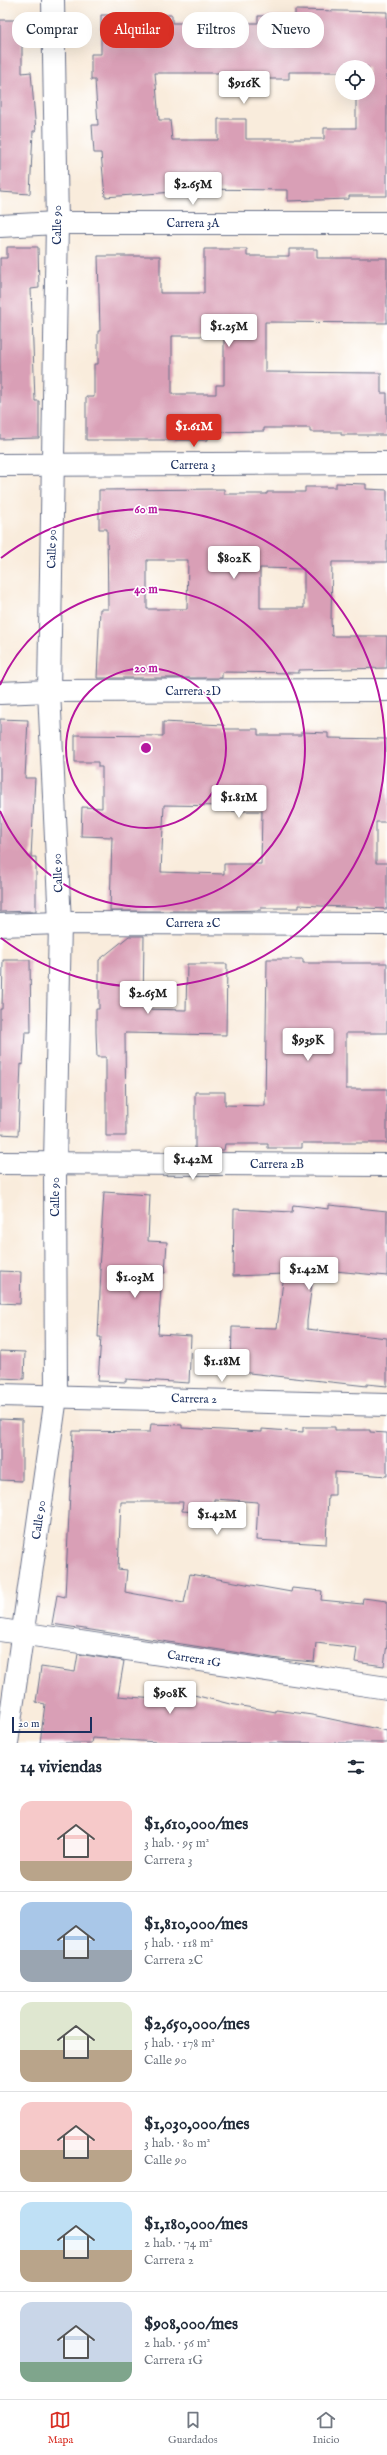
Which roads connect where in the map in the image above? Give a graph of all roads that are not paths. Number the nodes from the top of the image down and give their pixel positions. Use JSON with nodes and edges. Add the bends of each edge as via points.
{"nodes":[{"id":1,"x":53,"y":0,"type":"edge"},
{"id":2,"x":57,"y":223,"type":"junction"},
{"id":3,"x":387,"y":223,"type":"edge"},
{"id":4,"x":0,"y":226,"type":"edge"},
{"id":5,"x":387,"y":463,"type":"edge"},
{"id":6,"x":0,"y":465,"type":"edge"},
{"id":7,"x":53,"y":466,"type":"junction"},
{"id":8,"x":387,"y":690,"type":"edge"},
{"id":9,"x":48,"y":691,"type":"junction"},
{"id":10,"x":0,"y":693,"type":"edge"},
{"id":11,"x":60,"y":923,"type":"junction"},
{"id":12,"x":387,"y":924,"type":"edge"},
{"id":13,"x":0,"y":925,"type":"edge"},
{"id":14,"x":0,"y":1163,"type":"edge"},
{"id":15,"x":55,"y":1163,"type":"junction"},
{"id":16,"x":387,"y":1165,"type":"edge"},
{"id":17,"x":0,"y":1395,"type":"edge"},
{"id":18,"x":56,"y":1397,"type":"junction"},
{"id":19,"x":387,"y":1405,"type":"edge"},
{"id":20,"x":0,"y":1630,"type":"edge"},
{"id":21,"x":23,"y":1633,"type":"junction"},
{"id":22,"x":387,"y":1688,"type":"edge"},
{"id":23,"x":7,"y":1743,"type":"edge"}],
"edges":[{"from":1,"to":2,"type":"street","name":"Calle 90"},
{"from":2,"to":3,"type":"street","name":"Carrera 3A"},
{"from":2,"to":4,"type":"street","name":"Carrera 3A"},
{"from":2,"to":7,"type":"street","name":"Calle 90"},
{"from":5,"to":7,"type":"street","name":"Carrera 3"},
{"from":6,"to":7,"type":"street","name":"Carrera 3"},
{"from":7,"to":9,"type":"street","name":"Calle 90"},
{"from":8,"to":9,"type":"street","name":"Carrera 2D"},
{"from":9,"to":10,"type":"street","name":"Carrera 2D"},
{"from":9,"to":11,"type":"street","name":"Calle 90"},
{"from":11,"to":12,"type":"street","name":"Carrera 2C"},
{"from":11,"to":13,"type":"street","name":"Carrera 2C"},
{"from":11,"to":15,"type":"street","name":"Calle 90"},
{"from":14,"to":15,"type":"street","name":"Carrera 2B"},
{"from":15,"to":16,"type":"street","name":"Carrera 2B"},
{"from":15,"to":18,"type":"street","name":"Calle 90"},
{"from":17,"to":18,"type":"street","name":"Carrera 2"},
{"from":18,"to":19,"type":"street","name":"Carrera 2"},
{"from":18,"to":21,"type":"street","name":"Calle 90"},
{"from":20,"to":21,"type":"street","name":"Carrera 1G"},
{"from":21,"to":22,"type":"street","name":"Carrera 1G"},
{"from":21,"to":23,"type":"street","name":"Calle 90"}]}
